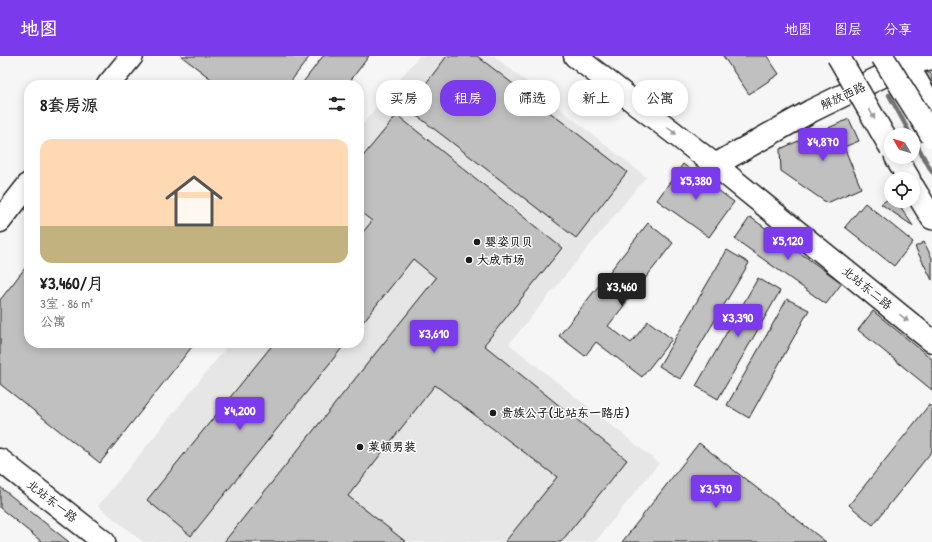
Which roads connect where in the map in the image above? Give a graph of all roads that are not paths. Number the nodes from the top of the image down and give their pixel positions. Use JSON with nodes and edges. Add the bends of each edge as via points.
{"nodes":[{"id":1,"x":132,"y":56,"type":"edge"},
{"id":2,"x":575,"y":56,"type":"edge"},
{"id":3,"x":839,"y":56,"type":"edge"},
{"id":4,"x":882,"y":56,"type":"edge"},
{"id":5,"x":932,"y":58,"type":"edge"},
{"id":6,"x":905,"y":60,"type":"edge"},
{"id":7,"x":112,"y":80,"type":"edge"},
{"id":8,"x":862,"y":87,"type":"junction"},
{"id":9,"x":932,"y":107,"type":"edge"},
{"id":10,"x":884,"y":136,"type":"edge"},
{"id":11,"x":932,"y":136,"type":"edge"},
{"id":12,"x":715,"y":165,"type":"junction"},
{"id":13,"x":24,"y":190,"type":"edge"},
{"id":14,"x":920,"y":198,"type":"edge"},
{"id":15,"x":932,"y":218,"type":"edge"},
{"id":16,"x":0,"y":221,"type":"edge"},
{"id":17,"x":932,"y":341,"type":"edge"},
{"id":18,"x":0,"y":460,"type":"edge"},
{"id":19,"x":104,"y":542,"type":"edge"}],
"edges":[{"from":1,"to":7,"type":"main road"},
{"from":2,"to":12,"type":"main road","name":"北站东二路","one_way":true},
{"from":3,"to":8,"type":"main road"},
{"from":3,"to":10,"type":"main road","one_way":true,"bridge":true},
{"from":4,"to":11,"type":"main road","bridge":true},
{"from":5,"to":6,"type":"main road","name":"解放西路"},
{"from":6,"to":8,"type":"main road","name":"解放西路"},
{"from":6,"to":9,"type":"main road"},
{"from":8,"to":12,"type":"main road","name":"解放西路","via":[[811,111]]},
{"from":12,"to":17,"type":"main road","name":"北站东二路","one_way":true},
{"from":13,"to":16,"type":"main road"},
{"from":14,"to":15,"type":"main road"},
{"from":18,"to":19,"type":"main road","name":"北站东一路"}]}
